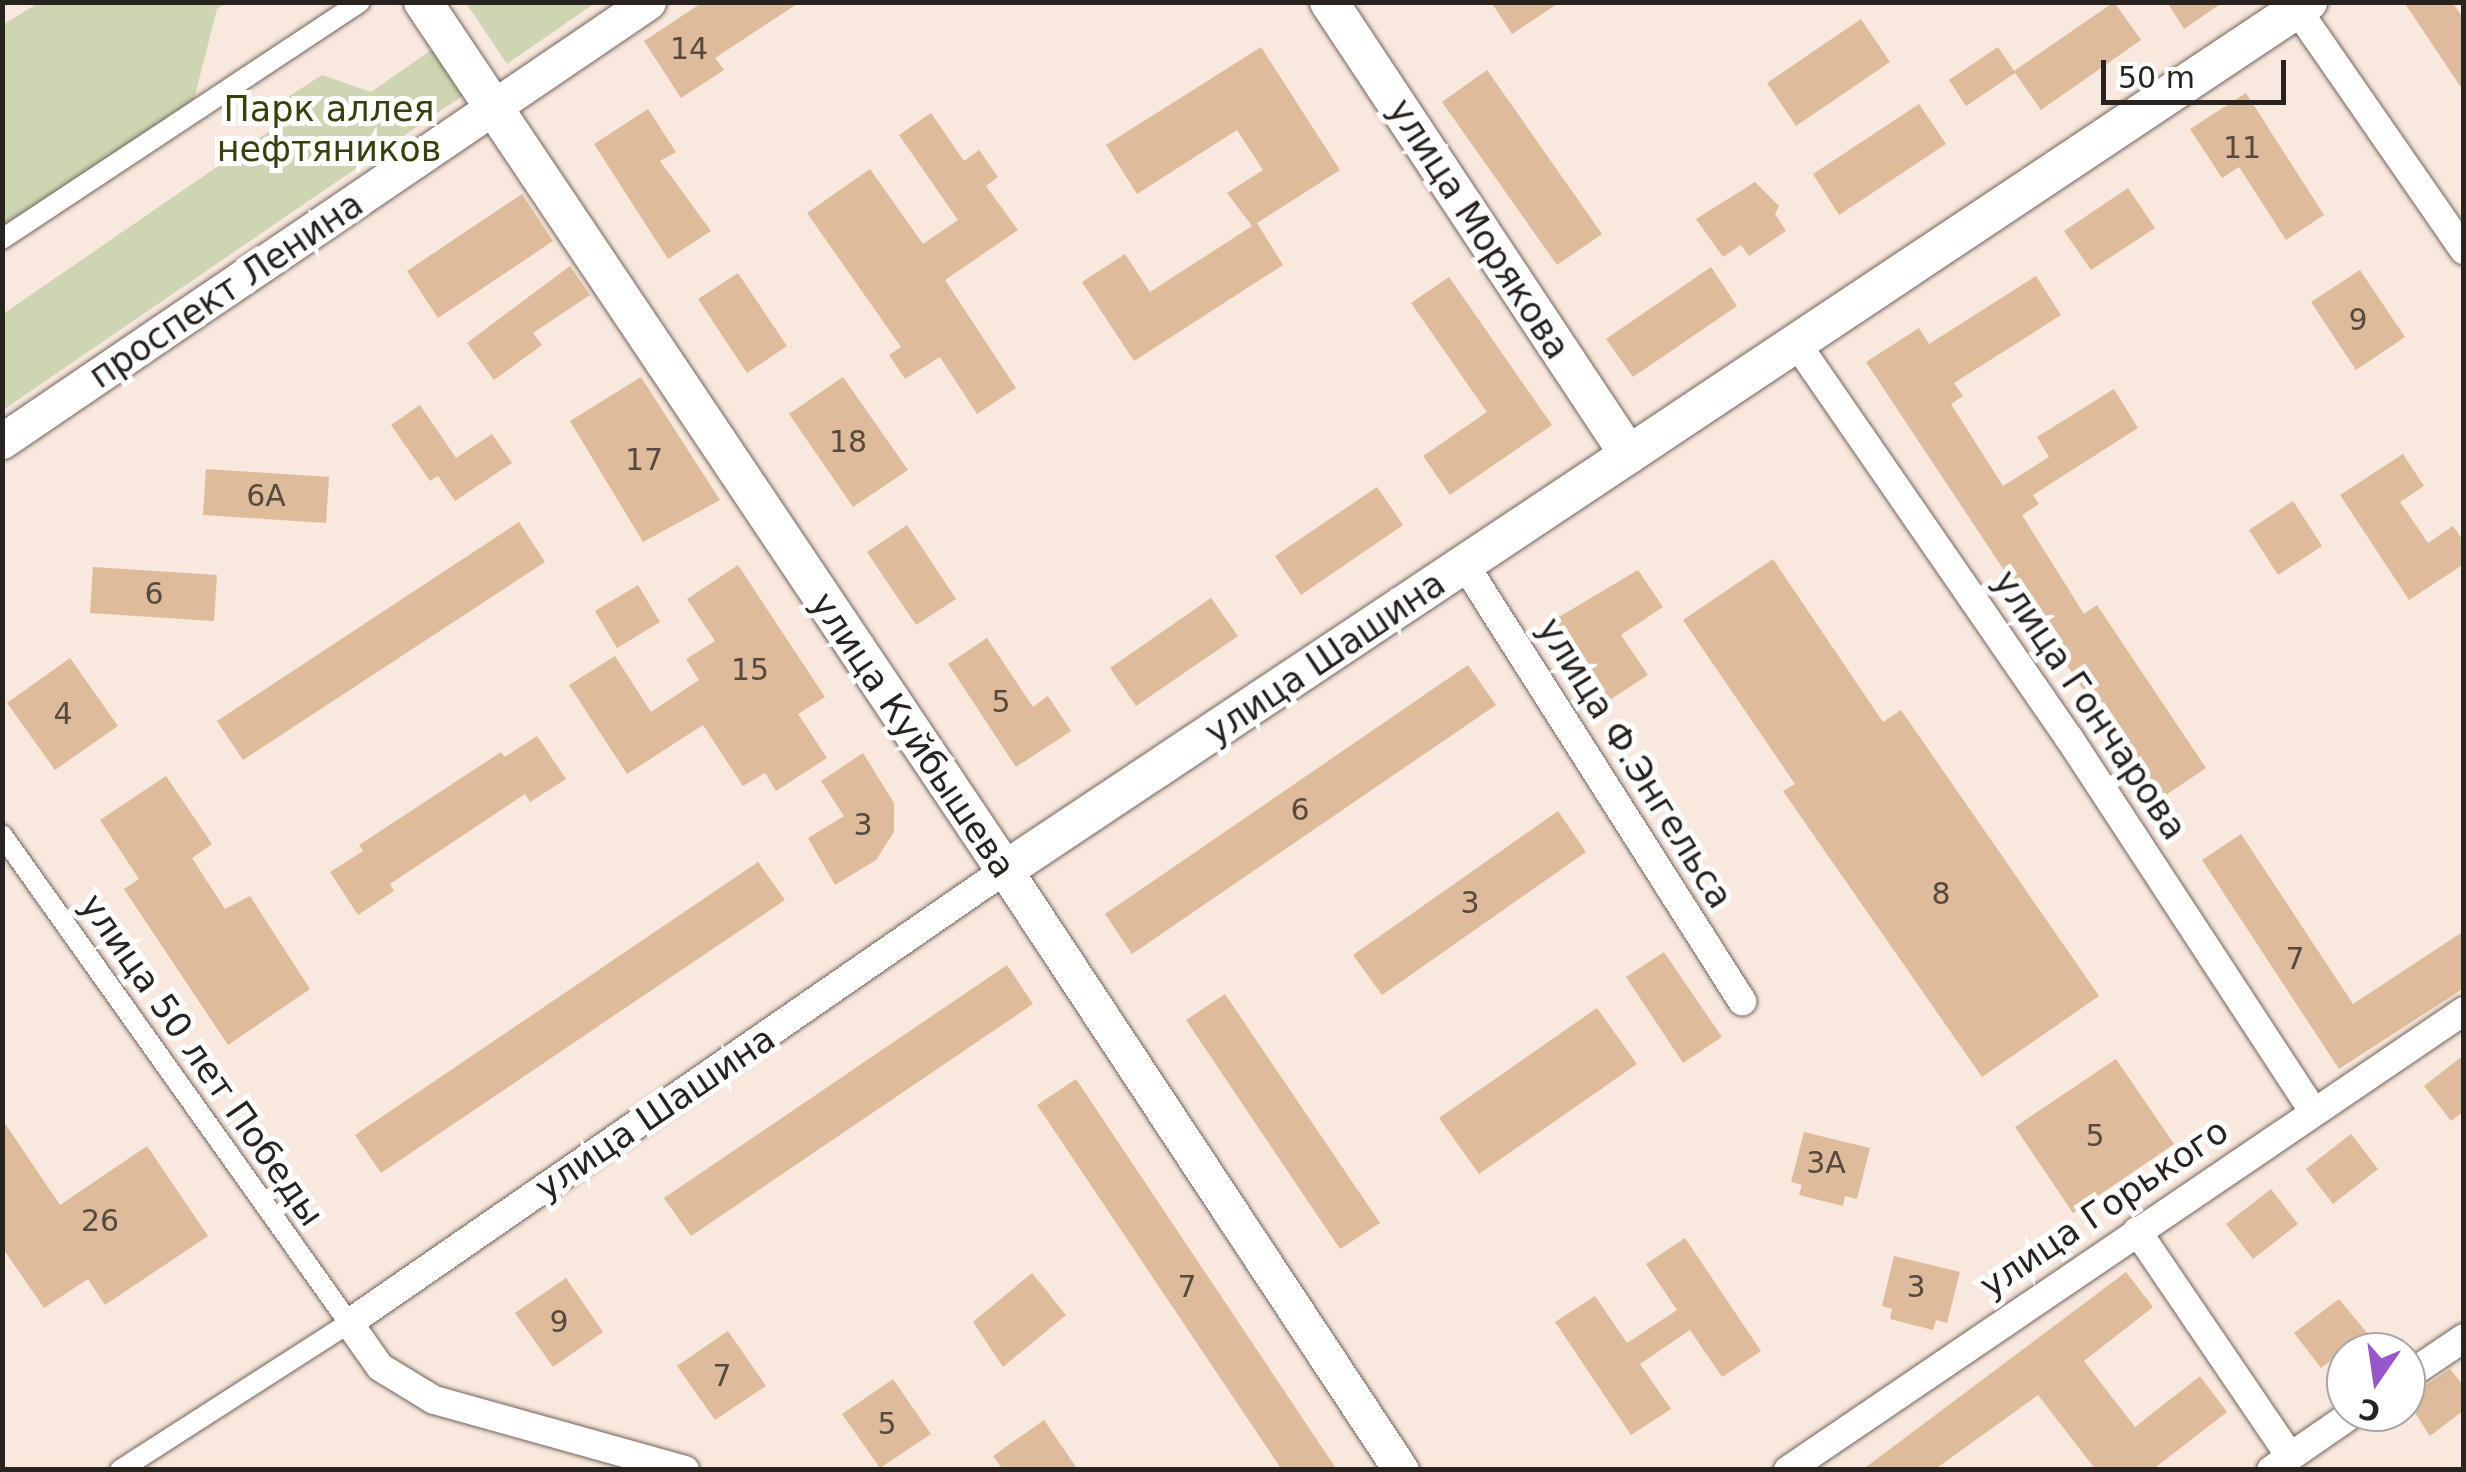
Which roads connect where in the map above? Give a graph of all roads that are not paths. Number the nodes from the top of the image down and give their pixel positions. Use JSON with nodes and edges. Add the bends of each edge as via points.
{"nodes":[{"id":1,"x":360,"y":2,"type":"edge"},
{"id":2,"x":423,"y":2,"type":"edge"},
{"id":3,"x":648,"y":2,"type":"edge"},
{"id":4,"x":1329,"y":2,"type":"edge"},
{"id":5,"x":2299,"y":5,"type":"edge"},
{"id":6,"x":496,"y":107,"type":"junction"},
{"id":7,"x":2,"y":238,"type":"edge"},
{"id":8,"x":2464,"y":250,"type":"edge"},
{"id":9,"x":1797,"y":344,"type":"junction"},
{"id":10,"x":2,"y":441,"type":"edge"},
{"id":11,"x":1629,"y":455,"type":"junction"},
{"id":12,"x":1464,"y":566,"type":"junction"},
{"id":13,"x":2,"y":834,"type":"edge"},
{"id":14,"x":1005,"y":870,"type":"junction"},
{"id":15,"x":1742,"y":1001,"type":"dead end"},
{"id":16,"x":2464,"y":1012,"type":"edge"},
{"id":17,"x":2314,"y":1112,"type":"junction"},
{"id":18,"x":2137,"y":1231,"type":"junction"},
{"id":19,"x":349,"y":1323,"type":"junction"},
{"id":20,"x":2464,"y":1338,"type":"edge"},
{"id":21,"x":2426,"y":1364,"type":"edge"},
{"id":22,"x":2326,"y":1432,"type":"edge"},
{"id":23,"x":2280,"y":1463,"type":"edge"},
{"id":24,"x":120,"y":1470,"type":"edge"},
{"id":25,"x":685,"y":1470,"type":"edge"},
{"id":26,"x":1401,"y":1470,"type":"edge"},
{"id":27,"x":1788,"y":1470,"type":"edge"}],
"edges":[{"from":1,"to":7,"type":"street"},
{"from":2,"to":6,"type":"main road","name":"улица Куйбышева"},
{"from":3,"to":6,"type":"street","name":"проспект Ленина"},
{"from":4,"to":11,"type":"main road","name":"улица Морякова"},
{"from":5,"to":8,"type":"street"},
{"from":5,"to":9,"type":"main road","name":"улица Шашина"},
{"from":6,"to":10,"type":"street","name":"проспект Ленина"},
{"from":6,"to":14,"type":"main road","name":"улица Куйбышева"},
{"from":9,"to":11,"type":"main road","name":"улица Шашина"},
{"from":9,"to":17,"type":"street","name":"улица Гончарова","via":[[2069,738]]},
{"from":11,"to":12,"type":"main road","name":"улица Шашина"},
{"from":12,"to":14,"type":"main road","name":"улица Шашина"},
{"from":12,"to":15,"type":"street","name":"улица Ф.Энгельса"},
{"from":13,"to":19,"type":"street","name":"улица 50 лет Победы"},
{"from":14,"to":19,"type":"street","name":"улица Шашина"},
{"from":14,"to":26,"type":"street","name":"улица Куйбышева"},
{"from":16,"to":17,"type":"street","name":"улица Горького"},
{"from":17,"to":18,"type":"street","name":"улица Горького"},
{"from":18,"to":23,"type":"street"},
{"from":18,"to":27,"type":"street","name":"улица Горького"},
{"from":19,"to":24,"type":"street"},
{"from":19,"to":25,"type":"street","via":[[380,1368],[434,1400]]},
{"from":20,"to":21,"type":"street"},
{"from":22,"to":23,"type":"street"}]}
